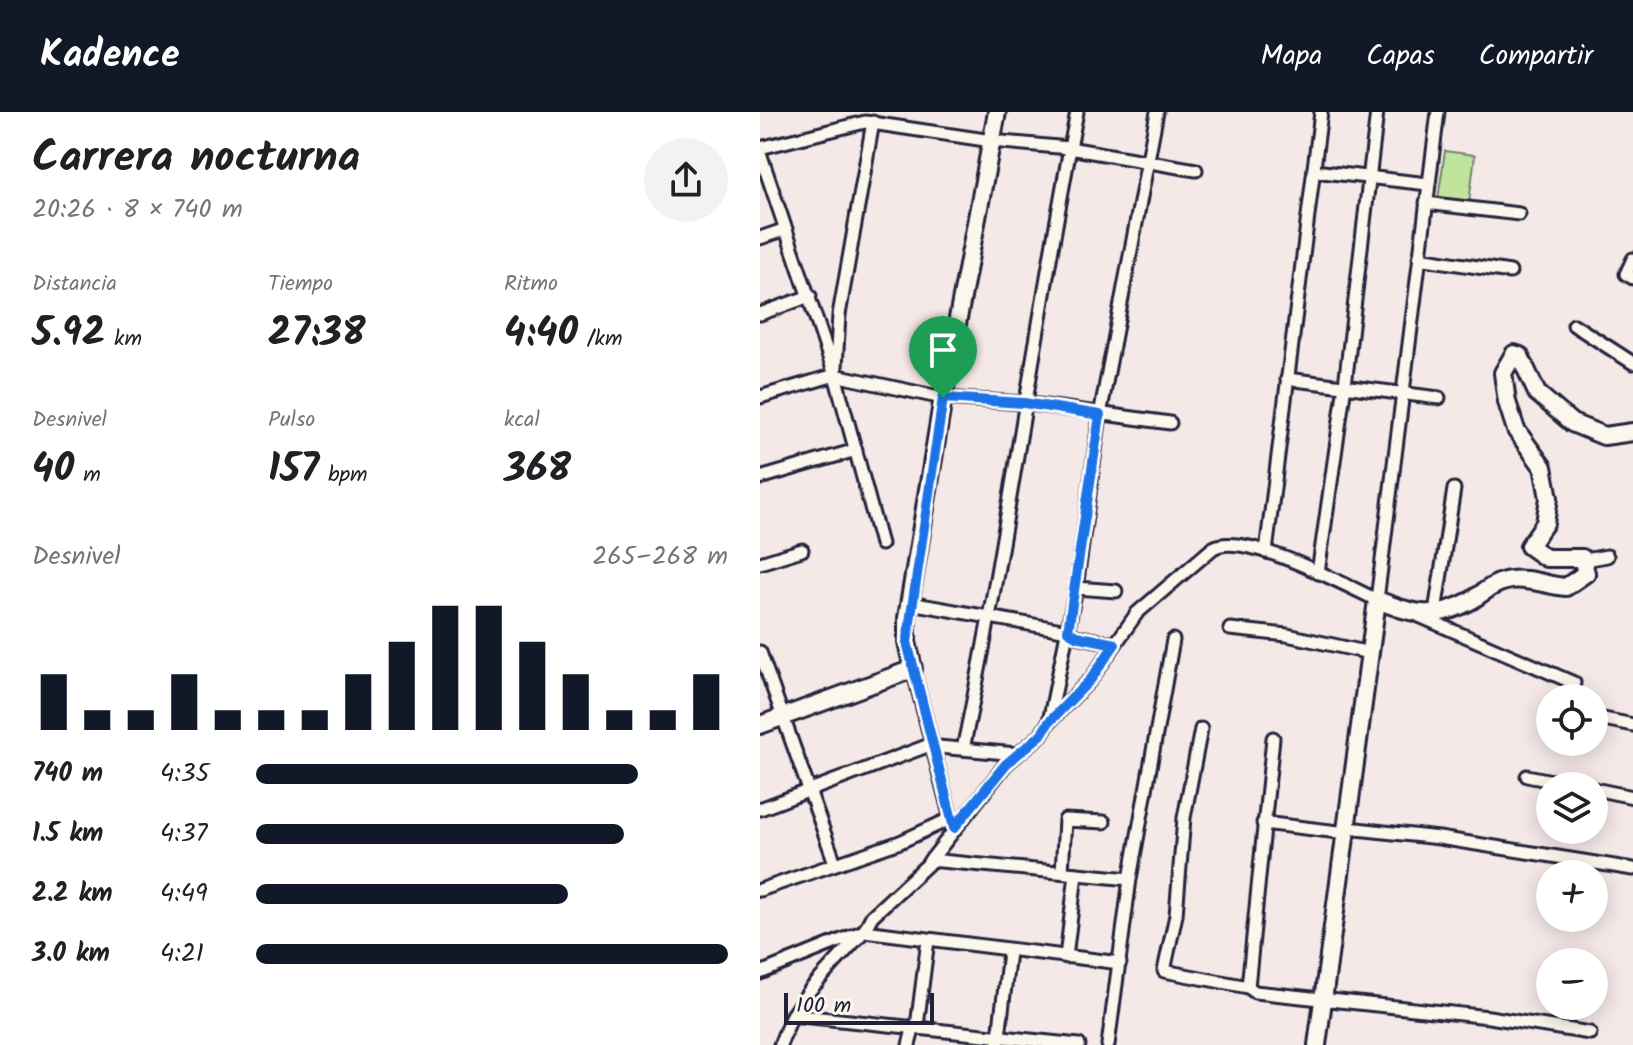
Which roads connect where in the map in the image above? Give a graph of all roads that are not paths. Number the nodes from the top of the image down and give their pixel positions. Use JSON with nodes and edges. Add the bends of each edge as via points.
{"nodes":[{"id":1,"x":997,"y":112,"type":"edge"},
{"id":2,"x":1077,"y":112,"type":"edge"},
{"id":3,"x":1157,"y":112,"type":"edge"},
{"id":4,"x":1321,"y":112,"type":"edge"},
{"id":5,"x":1377,"y":112,"type":"edge"},
{"id":6,"x":1438,"y":112,"type":"edge"},
{"id":7,"x":868,"y":119,"type":"edge"},
{"id":8,"x":992,"y":141,"type":"junction"},
{"id":9,"x":1069,"y":148,"type":"junction"},
{"id":10,"x":760,"y":151,"type":"edge"},
{"id":11,"x":1146,"y":161,"type":"junction"},
{"id":12,"x":1196,"y":170,"type":"dead end"},
{"id":13,"x":1314,"y":171,"type":"junction"},
{"id":14,"x":1370,"y":177,"type":"junction"},
{"id":15,"x":1428,"y":184,"type":"junction"},
{"id":16,"x":1426,"y":203,"type":"junction"},
{"id":17,"x":1519,"y":214,"type":"dead end"},
{"id":18,"x":786,"y":229,"type":"junction"},
{"id":19,"x":760,"y":238,"type":"edge"},
{"id":20,"x":1419,"y":258,"type":"junction"},
{"id":21,"x":1633,"y":259,"type":"edge"},
{"id":22,"x":1510,"y":272,"type":"dead end"},
{"id":23,"x":1633,"y":278,"type":"edge"},
{"id":24,"x":810,"y":296,"type":"junction"},
{"id":25,"x":760,"y":314,"type":"edge"},
{"id":26,"x":1574,"y":325,"type":"dead end"},
{"id":27,"x":1633,"y":363,"type":"edge"},
{"id":28,"x":835,"y":375,"type":"junction"},
{"id":29,"x":1287,"y":379,"type":"junction"},
{"id":30,"x":1345,"y":385,"type":"junction"},
{"id":31,"x":1403,"y":394,"type":"junction"},
{"id":32,"x":760,"y":397,"type":"edge"},
{"id":33,"x":943,"y":398,"type":"junction"},
{"id":34,"x":1439,"y":398,"type":"dead end"},
{"id":35,"x":1024,"y":403,"type":"junction"},
{"id":36,"x":1100,"y":415,"type":"junction"},
{"id":37,"x":1170,"y":423,"type":"dead end"},
{"id":38,"x":1633,"y":432,"type":"edge"},
{"id":39,"x":856,"y":450,"type":"junction"},
{"id":40,"x":760,"y":478,"type":"edge"},
{"id":41,"x":1454,"y":489,"type":"dead end"},
{"id":42,"x":881,"y":544,"type":"dead end"},
{"id":43,"x":802,"y":550,"type":"dead end"},
{"id":44,"x":1266,"y":552,"type":"junction"},
{"id":45,"x":1607,"y":556,"type":"dead end"},
{"id":46,"x":1584,"y":560,"type":"junction"},
{"id":47,"x":760,"y":563,"type":"edge"},
{"id":48,"x":1318,"y":573,"type":"junction"},
{"id":49,"x":1076,"y":588,"type":"junction"},
{"id":50,"x":1116,"y":591,"type":"dead end"},
{"id":51,"x":1377,"y":600,"type":"junction"},
{"id":52,"x":910,"y":603,"type":"junction"},
{"id":53,"x":1427,"y":614,"type":"junction"},
{"id":54,"x":991,"y":619,"type":"junction"},
{"id":55,"x":1230,"y":629,"type":"dead end"},
{"id":56,"x":1068,"y":631,"type":"junction"},
{"id":57,"x":1173,"y":640,"type":"dead end"},
{"id":58,"x":1115,"y":644,"type":"junction"},
{"id":59,"x":760,"y":652,"type":"edge"},
{"id":60,"x":1370,"y":653,"type":"junction"},
{"id":61,"x":913,"y":669,"type":"junction"},
{"id":62,"x":1574,"y":683,"type":"dead end"},
{"id":63,"x":783,"y":717,"type":"junction"},
{"id":64,"x":1608,"y":720,"type":"edge"},
{"id":65,"x":1049,"y":722,"type":"junction"},
{"id":66,"x":760,"y":725,"type":"edge"},
{"id":67,"x":1633,"y":725,"type":"edge"},
{"id":68,"x":1201,"y":729,"type":"dead end"},
{"id":69,"x":1273,"y":738,"type":"dead end"},
{"id":70,"x":934,"y":745,"type":"junction"},
{"id":71,"x":963,"y":749,"type":"junction"},
{"id":72,"x":1017,"y":754,"type":"junction"},
{"id":73,"x":1527,"y":776,"type":"dead end"},
{"id":74,"x":1536,"y":778,"type":"edge"},
{"id":75,"x":811,"y":791,"type":"junction"},
{"id":76,"x":1608,"y":792,"type":"edge"},
{"id":77,"x":1633,"y":797,"type":"edge"},
{"id":78,"x":760,"y":809,"type":"edge"},
{"id":79,"x":1104,"y":822,"type":"dead end"},
{"id":80,"x":952,"y":823,"type":"junction"},
{"id":81,"x":1263,"y":823,"type":"junction"},
{"id":82,"x":1348,"y":831,"type":"junction"},
{"id":83,"x":930,"y":860,"type":"junction"},
{"id":84,"x":835,"y":863,"type":"junction"},
{"id":85,"x":1633,"y":869,"type":"edge"},
{"id":86,"x":1062,"y":872,"type":"junction"},
{"id":87,"x":1076,"y":874,"type":"junction"},
{"id":88,"x":1130,"y":879,"type":"junction"},
{"id":89,"x":760,"y":890,"type":"edge"},
{"id":90,"x":864,"y":931,"type":"junction"},
{"id":91,"x":928,"y":940,"type":"junction"},
{"id":92,"x":1009,"y":952,"type":"junction"},
{"id":93,"x":1066,"y":957,"type":"junction"},
{"id":94,"x":1120,"y":963,"type":"junction"},
{"id":95,"x":760,"y":973,"type":"edge"},
{"id":96,"x":1248,"y":987,"type":"junction"},
{"id":97,"x":1324,"y":998,"type":"junction"},
{"id":98,"x":792,"y":1015,"type":"junction"},
{"id":99,"x":915,"y":1026,"type":"junction"},
{"id":100,"x":1590,"y":1033,"type":"dead end"},
{"id":101,"x":998,"y":1041,"type":"edge"},
{"id":102,"x":780,"y":1045,"type":"edge"},
{"id":103,"x":909,"y":1045,"type":"edge"},
{"id":104,"x":1079,"y":1045,"type":"edge"},
{"id":105,"x":1108,"y":1045,"type":"edge"},
{"id":106,"x":1317,"y":1045,"type":"edge"}],
"edges":[{"from":1,"to":8,"type":"street"},
{"from":2,"to":9,"type":"street"},
{"from":3,"to":11,"type":"street"},
{"from":4,"to":13,"type":"street"},
{"from":5,"to":14,"type":"street"},
{"from":6,"to":15,"type":"street"},
{"from":7,"to":8,"type":"street"},
{"from":7,"to":10,"type":"street"},
{"from":7,"to":28,"type":"street"},
{"from":8,"to":9,"type":"street"},
{"from":8,"to":33,"type":"street"},
{"from":9,"to":11,"type":"street"},
{"from":9,"to":35,"type":"street"},
{"from":10,"to":18,"type":"street"},
{"from":11,"to":12,"type":"street"},
{"from":11,"to":36,"type":"street"},
{"from":13,"to":14,"type":"street"},
{"from":13,"to":29,"type":"street"},
{"from":14,"to":15,"type":"street"},
{"from":14,"to":30,"type":"street"},
{"from":15,"to":16,"type":"street"},
{"from":16,"to":17,"type":"street"},
{"from":16,"to":20,"type":"street"},
{"from":18,"to":19,"type":"street"},
{"from":18,"to":24,"type":"street"},
{"from":20,"to":22,"type":"street"},
{"from":20,"to":31,"type":"street"},
{"from":21,"to":23,"type":"street","via":[[1626,274]]},
{"from":24,"to":25,"type":"street"},
{"from":24,"to":28,"type":"street"},
{"from":26,"to":27,"type":"street"},
{"from":28,"to":32,"type":"street"},
{"from":28,"to":33,"type":"street"},
{"from":28,"to":39,"type":"street"},
{"from":29,"to":30,"type":"street"},
{"from":29,"to":44,"type":"street"},
{"from":30,"to":31,"type":"street"},
{"from":30,"to":48,"type":"street"},
{"from":31,"to":34,"type":"street"},
{"from":31,"to":51,"type":"street"},
{"from":33,"to":35,"type":"street"},
{"from":33,"to":52,"type":"street"},
{"from":35,"to":36,"type":"street"},
{"from":35,"to":54,"type":"street"},
{"from":36,"to":37,"type":"street"},
{"from":36,"to":49,"type":"street"},
{"from":38,"to":46,"type":"street","via":[[1604,436],[1581,428],[1537,393],[1520,356],[1514,354],[1505,365],[1512,421],[1543,467],[1548,487],[1548,515],[1529,546],[1546,558]]},
{"from":39,"to":40,"type":"street"},
{"from":39,"to":42,"type":"street"},
{"from":41,"to":53,"type":"street"},
{"from":43,"to":47,"type":"street"},
{"from":44,"to":48,"type":"street"},
{"from":44,"to":58,"type":"street","via":[[1228,542],[1213,548],[1137,613]]},
{"from":45,"to":46,"type":"street"},
{"from":46,"to":53,"type":"street","via":[[1586,573],[1572,585],[1512,580]]},
{"from":48,"to":51,"type":"street"},
{"from":49,"to":50,"type":"street"},
{"from":49,"to":56,"type":"street"},
{"from":51,"to":53,"type":"street"},
{"from":51,"to":60,"type":"street"},
{"from":52,"to":54,"type":"street"},
{"from":52,"to":61,"type":"street","via":[[907,642]]},
{"from":53,"to":62,"type":"street"},
{"from":54,"to":56,"type":"street"},
{"from":54,"to":71,"type":"street"},
{"from":55,"to":60,"type":"street"},
{"from":56,"to":58,"type":"street"},
{"from":56,"to":65,"type":"street"},
{"from":57,"to":88,"type":"street"},
{"from":58,"to":65,"type":"street","via":[[1091,679]]},
{"from":59,"to":63,"type":"street"},
{"from":60,"to":82,"type":"street"},
{"from":61,"to":63,"type":"street"},
{"from":61,"to":70,"type":"street"},
{"from":63,"to":66,"type":"street"},
{"from":63,"to":75,"type":"street"},
{"from":64,"to":67,"type":"street"},
{"from":65,"to":72,"type":"street"},
{"from":68,"to":96,"type":"street","via":[[1164,971]]},
{"from":69,"to":81,"type":"street"},
{"from":70,"to":71,"type":"street"},
{"from":70,"to":75,"type":"street"},
{"from":70,"to":80,"type":"street"},
{"from":71,"to":72,"type":"street"},
{"from":72,"to":80,"type":"street"},
{"from":73,"to":74,"type":"street"},
{"from":75,"to":78,"type":"street"},
{"from":75,"to":84,"type":"street"},
{"from":76,"to":77,"type":"street"},
{"from":79,"to":86,"type":"street","via":[[1065,820]]},
{"from":80,"to":83,"type":"street"},
{"from":80,"to":84,"type":"street"},
{"from":81,"to":82,"type":"street"},
{"from":81,"to":96,"type":"street"},
{"from":82,"to":85,"type":"street","via":[[1439,838]]},
{"from":82,"to":97,"type":"street"},
{"from":83,"to":86,"type":"street"},
{"from":83,"to":90,"type":"street","via":[[872,916]]},
{"from":84,"to":89,"type":"street"},
{"from":86,"to":87,"type":"street"},
{"from":87,"to":88,"type":"street"},
{"from":87,"to":93,"type":"street"},
{"from":88,"to":94,"type":"street"},
{"from":90,"to":91,"type":"street"},
{"from":90,"to":95,"type":"street"},
{"from":90,"to":98,"type":"street"},
{"from":91,"to":92,"type":"street"},
{"from":91,"to":99,"type":"street"},
{"from":92,"to":93,"type":"street"},
{"from":92,"to":101,"type":"street"},
{"from":93,"to":94,"type":"street"},
{"from":94,"to":105,"type":"street"},
{"from":96,"to":97,"type":"street"},
{"from":97,"to":100,"type":"street"},
{"from":97,"to":106,"type":"street"},
{"from":98,"to":99,"type":"street"},
{"from":98,"to":102,"type":"street"},
{"from":99,"to":101,"type":"street"},
{"from":99,"to":103,"type":"street"},
{"from":101,"to":104,"type":"street"}]}
